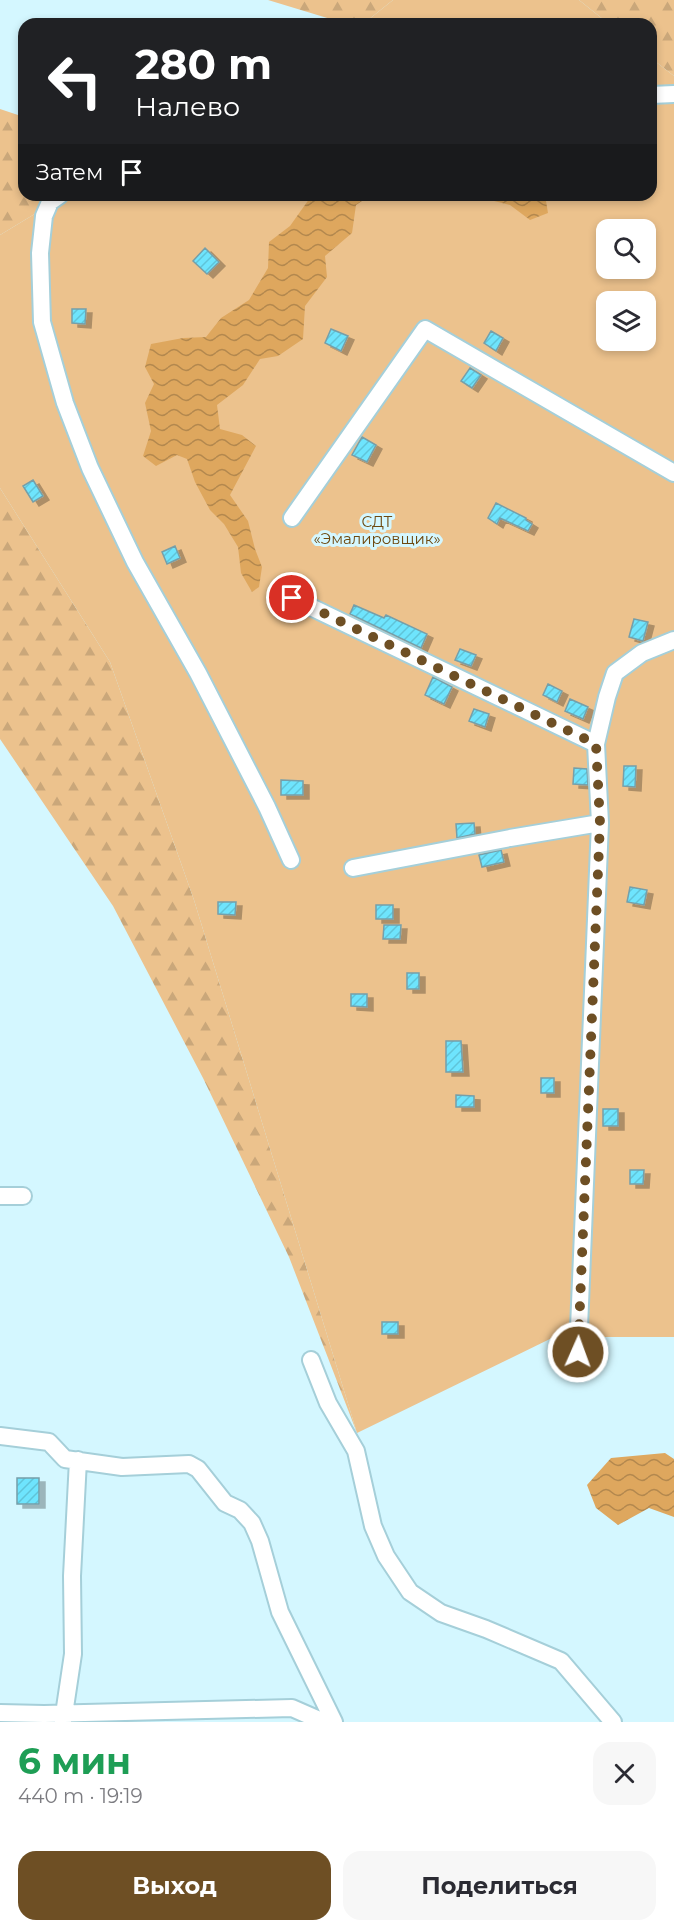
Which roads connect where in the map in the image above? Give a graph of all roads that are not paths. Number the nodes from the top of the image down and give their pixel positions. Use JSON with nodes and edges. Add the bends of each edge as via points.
{"nodes":[{"id":1,"x":674,"y":94,"type":"edge"},
{"id":2,"x":657,"y":95,"type":"edge"},
{"id":3,"x":51,"y":201,"type":"edge"},
{"id":4,"x":674,"y":473,"type":"edge"},
{"id":5,"x":292,"y":518,"type":"dead end"},
{"id":6,"x":292,"y":598,"type":"dead end"},
{"id":7,"x":674,"y":640,"type":"edge"},
{"id":8,"x":596,"y":744,"type":"junction"},
{"id":9,"x":600,"y":823,"type":"junction"},
{"id":10,"x":291,"y":860,"type":"dead end"},
{"id":11,"x":353,"y":868,"type":"dead end"},
{"id":12,"x":0,"y":1196,"type":"edge"},
{"id":13,"x":23,"y":1196,"type":"dead end"},
{"id":14,"x":578,"y":1352,"type":"dead end"},
{"id":15,"x":310,"y":1360,"type":"dead end"},
{"id":16,"x":0,"y":1436,"type":"edge"},
{"id":17,"x":78,"y":1460,"type":"junction"},
{"id":18,"x":0,"y":1713,"type":"edge"},
{"id":19,"x":64,"y":1717,"type":"edge"},
{"id":20,"x":324,"y":1722,"type":"edge"},
{"id":21,"x":334,"y":1722,"type":"edge"},
{"id":22,"x":613,"y":1722,"type":"edge"}],
"edges":[{"from":1,"to":2,"type":"street"},
{"from":3,"to":10,"type":"street","via":[[44,216],[40,253],[42,322],[65,403],[90,468],[135,562],[198,673]]},
{"from":4,"to":5,"type":"street","via":[[425,329]]},
{"from":6,"to":8,"type":"street"},
{"from":7,"to":8,"type":"street","via":[[642,653],[615,673]]},
{"from":8,"to":9,"type":"street"},
{"from":9,"to":11,"type":"street"},
{"from":9,"to":14,"type":"street"},
{"from":12,"to":13,"type":"street"},
{"from":15,"to":22,"type":"street","via":[[328,1403],[356,1451],[373,1526],[386,1556],[410,1592],[441,1613],[561,1661]]},
{"from":16,"to":17,"type":"street","via":[[49,1442],[65,1459]]},
{"from":17,"to":19,"type":"street","via":[[72,1555],[73,1654]]},
{"from":17,"to":21,"type":"street","via":[[122,1467],[189,1464],[198,1469],[225,1503],[240,1510],[252,1523],[260,1541],[280,1612]]},
{"from":18,"to":19,"type":"street"},
{"from":19,"to":20,"type":"street","via":[[291,1708]]}]}
